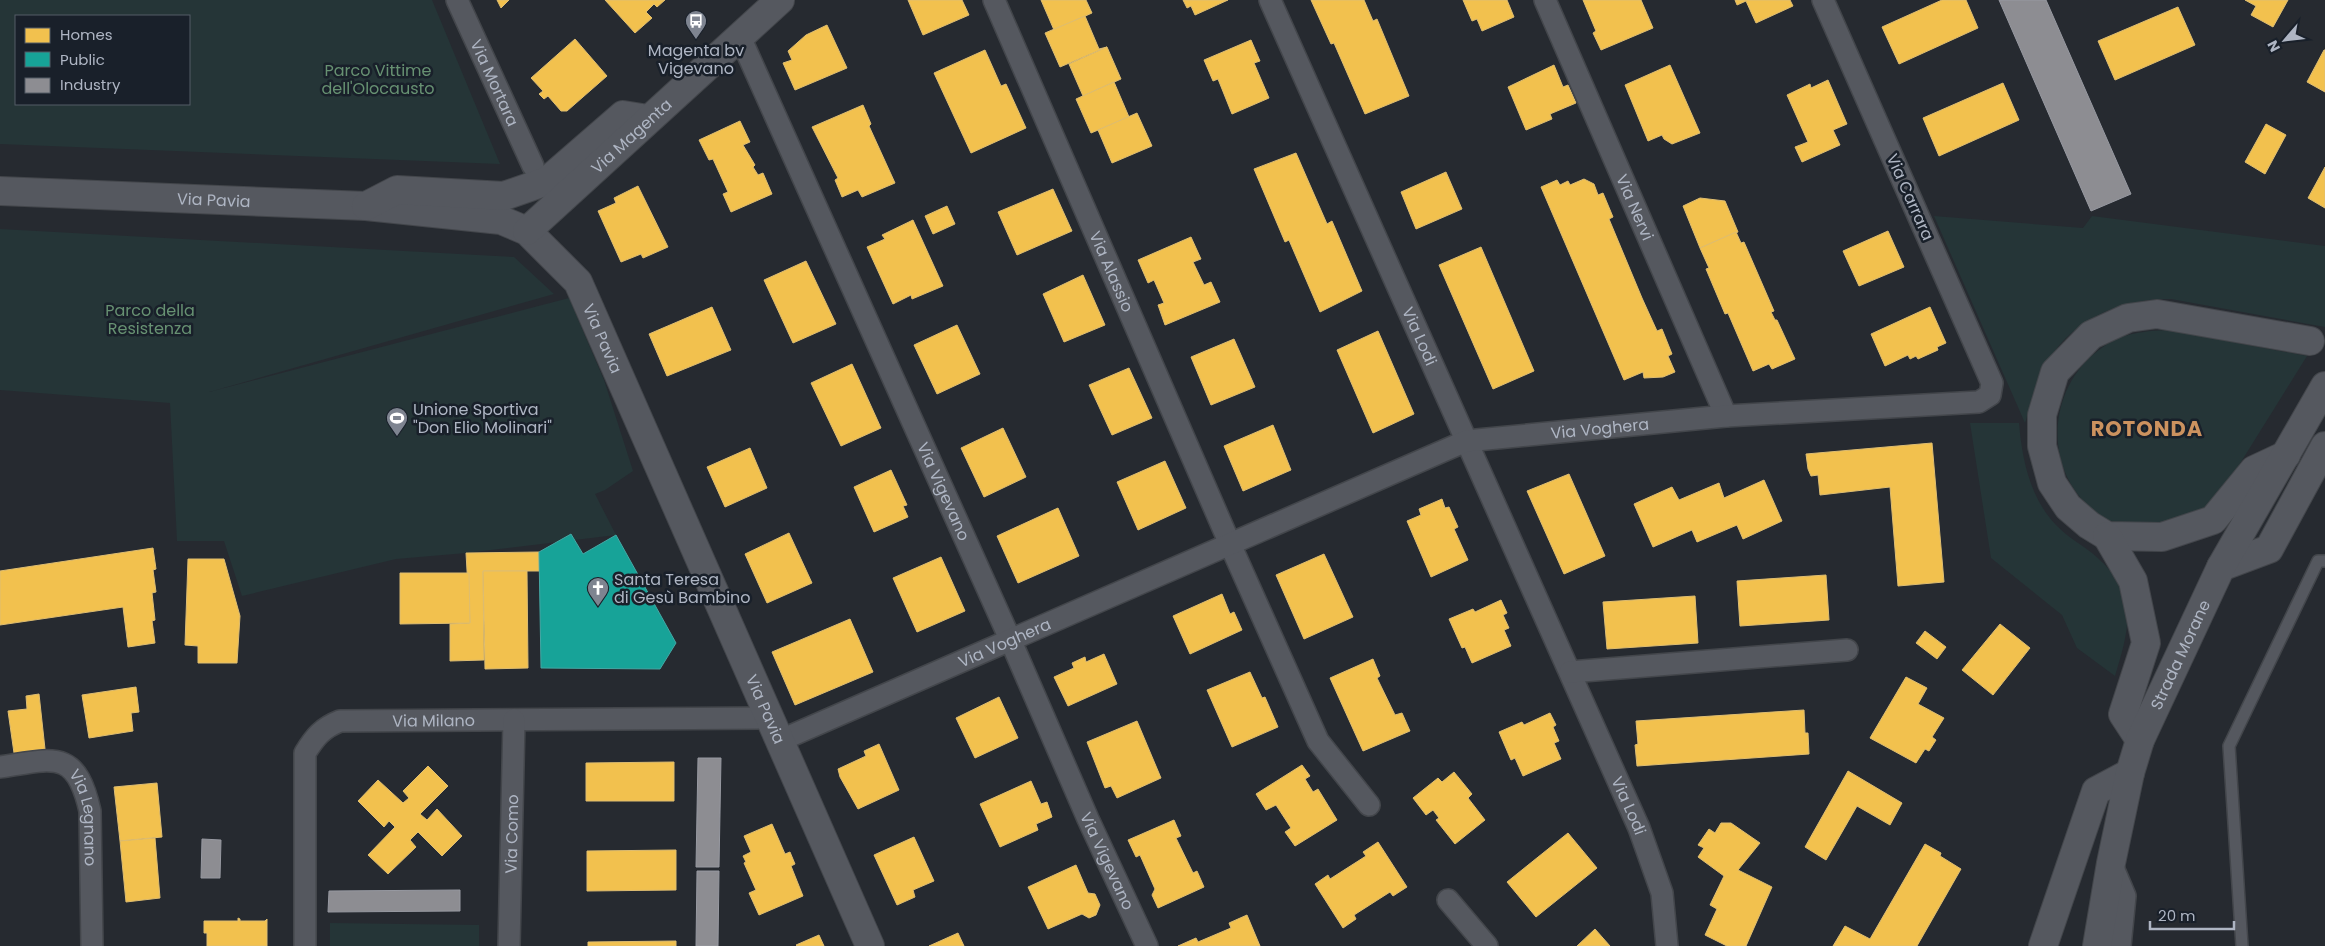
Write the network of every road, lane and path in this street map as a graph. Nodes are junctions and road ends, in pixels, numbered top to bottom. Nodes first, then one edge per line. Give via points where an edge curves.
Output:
1 (458, 0) edge
2 (780, 0) edge
3 (994, 0) edge
4 (1270, 0) edge
5 (1545, 0) edge
6 (1823, 0) edge
7 (740, 37) junction
8 (648, 119) junction
9 (533, 166) dead end
10 (0, 191) edge
11 (366, 206) junction
12 (527, 230) junction
13 (2310, 341) dead end
14 (2325, 386) edge
15 (1990, 395) joint
16 (1726, 416) junction
17 (1466, 440) junction
18 (2325, 446) edge
19 (2286, 455) junction
20 (2107, 536) junction
21 (1230, 544) junction
22 (2325, 561) edge
23 (2221, 567) junction
24 (1010, 639) junction
25 (1847, 650) dead end
26 (1570, 672) junction
27 (514, 720) junction
28 (774, 730) junction
29 (2140, 740) junction
30 (0, 767) edge
31 (2130, 773) junction
32 (1369, 805) dead end
33 (2111, 863) junction
34 (1448, 900) dead end
35 (92, 946) edge
36 (305, 946) edge
37 (509, 946) edge
38 (870, 946) edge
39 (1147, 946) edge
40 (1487, 946) edge
41 (1667, 946) edge
42 (2043, 946) edge
43 (2097, 946) edge
44 (2120, 946) edge
45 (2242, 946) edge

1 - 9 street, Via Mortara
2 - 7 street, Via Magenta
3 - 21 street, Via Alassio
4 - 17 street, Via Lodi
5 - 16 street, Via Nervi
6 - 15 street, Via Carrara via 1992,383
7 - 8 street, Via Magenta
7 - 24 street, Via Vigevano
8 - 11 street via 623,116 547,181 504,196 397,190
8 - 12 street, Via Magenta
10 - 11 street, Via Pavia
11 - 12 street, Via Pavia via 501,220
12 - 28 street, Via Pavia via 578,282
13 - 20 street via 2157,314 2128,318 2091,335 2055,372 2042,415 2042,446 2052,483 2068,507
14 - 19 street, Strada Morane
15 - 16 street, Via Voghera via 1979,402
16 - 17 street, Via Voghera
17 - 21 street, Via Voghera
17 - 26 street, Via Lodi
18 - 23 street via 2269,549
19 - 20 street via 2254,470 2213,520 2162,538
19 - 23 street, Strada Morane
20 - 29 street via 2134,581 2146,642 2123,714
21 - 24 street, Via Voghera
21 - 32 street via 1318,741
22 - 45 lane via 2318,561 2230,746
23 - 29 street, Strada Morane
24 - 28 street, Via Voghera
24 - 39 street, Via Vigevano
25 - 26 street
26 - 41 street, Via Lodi via 1619,783 1662,893
27 - 28 street, Via Milano
27 - 36 street, Via Milano via 340,722 326,727 314,738 305,754
27 - 37 street, Via Como
28 - 38 street, Via Pavia
29 - 31 street, Strada Morane
30 - 35 street, Via Legnano via 45,760 66,763 77,772 86,790 90,811
31 - 33 street, Strada Morane
31 - 42 street via 2096,791
33 - 43 street, Strada Morane
33 - 44 street via 2126,896
34 - 40 street

